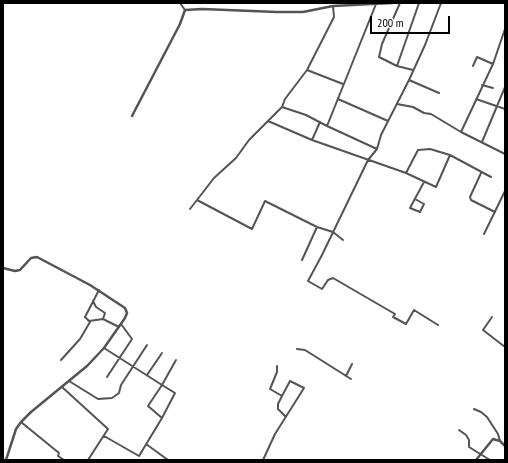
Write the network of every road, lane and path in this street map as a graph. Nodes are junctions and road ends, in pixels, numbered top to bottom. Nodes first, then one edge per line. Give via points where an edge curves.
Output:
1 (180, 3) edge
2 (391, 3) edge
3 (400, 3) edge
4 (419, 3) edge
5 (442, 3) edge
6 (369, 4) edge
7 (376, 4) edge
8 (333, 6) junction
9 (185, 10) junction
10 (505, 29) edge
11 (493, 64) junction
12 (397, 66) junction
13 (473, 66) dead end
14 (307, 70) junction
15 (413, 70) junction
16 (409, 80) junction
17 (343, 84) junction
18 (482, 86) junction
19 (493, 88) dead end
20 (505, 88) edge
21 (440, 93) dead end
22 (338, 99) junction
23 (476, 99) junction
24 (397, 104) junction
25 (498, 106) junction
26 (282, 107) junction
27 (505, 109) edge
28 (132, 116) dead end
29 (268, 121) junction
30 (389, 121) junction
31 (320, 122) junction
32 (327, 126) junction
33 (461, 132) junction
34 (312, 140) junction
35 (482, 142) junction
36 (377, 149) junction
37 (505, 154) edge
38 (450, 155) junction
39 (368, 160) junction
40 (406, 173) junction
41 (481, 173) junction
42 (491, 177) dead end
43 (424, 182) junction
44 (505, 192) edge
45 (415, 199) junction
46 (197, 200) junction
47 (190, 209) dead end
48 (495, 212) junction
49 (317, 227) junction
50 (333, 232) junction
51 (484, 234) dead end
52 (343, 240) dead end
53 (302, 260) dead end
54 (3, 268) edge
55 (99, 290) junction
56 (93, 301) junction
57 (492, 317) dead end
58 (103, 319) junction
59 (89, 321) junction
60 (120, 325) junction
61 (438, 325) dead end
62 (147, 345) dead end
63 (505, 346) edge
64 (104, 348) junction
65 (296, 349) dead end
66 (162, 353) dead end
67 (120, 358) junction
68 (62, 360) dead end
69 (176, 360) dead end
70 (352, 364) dead end
71 (133, 366) junction
72 (276, 366) dead end
73 (147, 375) junction
74 (346, 376) junction
75 (106, 377) dead end
76 (351, 379) dead end
77 (69, 381) junction
78 (162, 385) junction
79 (62, 387) junction
80 (282, 396) junction
81 (474, 409) dead end
82 (286, 417) junction
83 (162, 418) junction
84 (21, 422) junction
85 (459, 430) dead end
86 (104, 436) junction
87 (500, 441) junction
88 (146, 444) junction
89 (505, 446) edge
90 (481, 454) junction
91 (139, 456) junction
92 (6, 460) edge
93 (64, 460) edge
94 (88, 460) edge
95 (137, 460) edge
96 (168, 460) edge
97 (263, 460) edge
98 (476, 460) edge
99 (490, 460) edge

1 - 9 street
2 - 7 street
3 - 12 street via 379,56
4 - 12 street
5 - 15 street
6 - 7 street
6 - 8 street
7 - 17 street
8 - 9 street via 303,12
8 - 14 street via 334,17
9 - 28 street
10 - 11 street
11 - 13 street via 477,57
11 - 18 street
12 - 15 street
14 - 17 street
14 - 26 street via 285,98
15 - 16 street
16 - 21 street
16 - 24 street
17 - 22 street
18 - 19 street
18 - 23 street
20 - 25 street
22 - 30 street
22 - 32 street
23 - 25 street
23 - 33 street
24 - 30 street
24 - 33 street via 430,114
25 - 27 street
25 - 35 street
26 - 29 street
26 - 31 street
29 - 34 street
29 - 46 street via 236,158 214,178
30 - 36 street
31 - 32 street
31 - 34 street
32 - 36 street
33 - 35 street
34 - 39 street
35 - 37 street
36 - 39 street
38 - 40 street via 430,148 418,150
38 - 41 street
38 - 43 street via 436,187
39 - 40 street
39 - 50 street
40 - 43 street
41 - 42 street
41 - 48 street via 471,200
43 - 45 street
44 - 48 street
45 - 45 street via 410,208 420,212 424,204
46 - 47 street
46 - 49 street via 252,229 265,201
48 - 51 street
49 - 50 street
49 - 53 street
50 - 52 street
50 - 61 street via 308,281 322,289 328,280 333,278 395,314 393,317 406,324 414,310
54 - 55 street via 20,270 31,258 37,256
55 - 56 street
55 - 60 street via 127,311
56 - 58 street via 96,307 105,313
56 - 59 street via 85,317
57 - 63 street via 483,330
58 - 59 street
58 - 60 street
59 - 68 street via 80,339
60 - 64 street
60 - 67 street via 132,338
62 - 71 street
64 - 67 street
64 - 77 street
65 - 74 street via 305,350
66 - 73 street
67 - 71 street
67 - 75 street
69 - 78 street
70 - 74 street
71 - 73 street
71 - 77 street via 119,393 112,398 98,399
72 - 80 street via 277,372 270,389
73 - 78 street
74 - 76 street
77 - 79 street
78 - 83 street via 175,393
78 - 83 street via 148,406
79 - 84 street
79 - 86 street via 108,429
80 - 82 street via 278,409
80 - 82 street via 290,381 304,388
81 - 87 street via 487,417
82 - 97 street
83 - 88 street
84 - 92 street via 16,429
84 - 93 street
85 - 90 street via 466,435 470,447
86 - 91 street
86 - 94 street
87 - 89 street
87 - 90 street via 493,439
88 - 91 street
88 - 96 street
90 - 98 street
90 - 99 street
91 - 95 street

